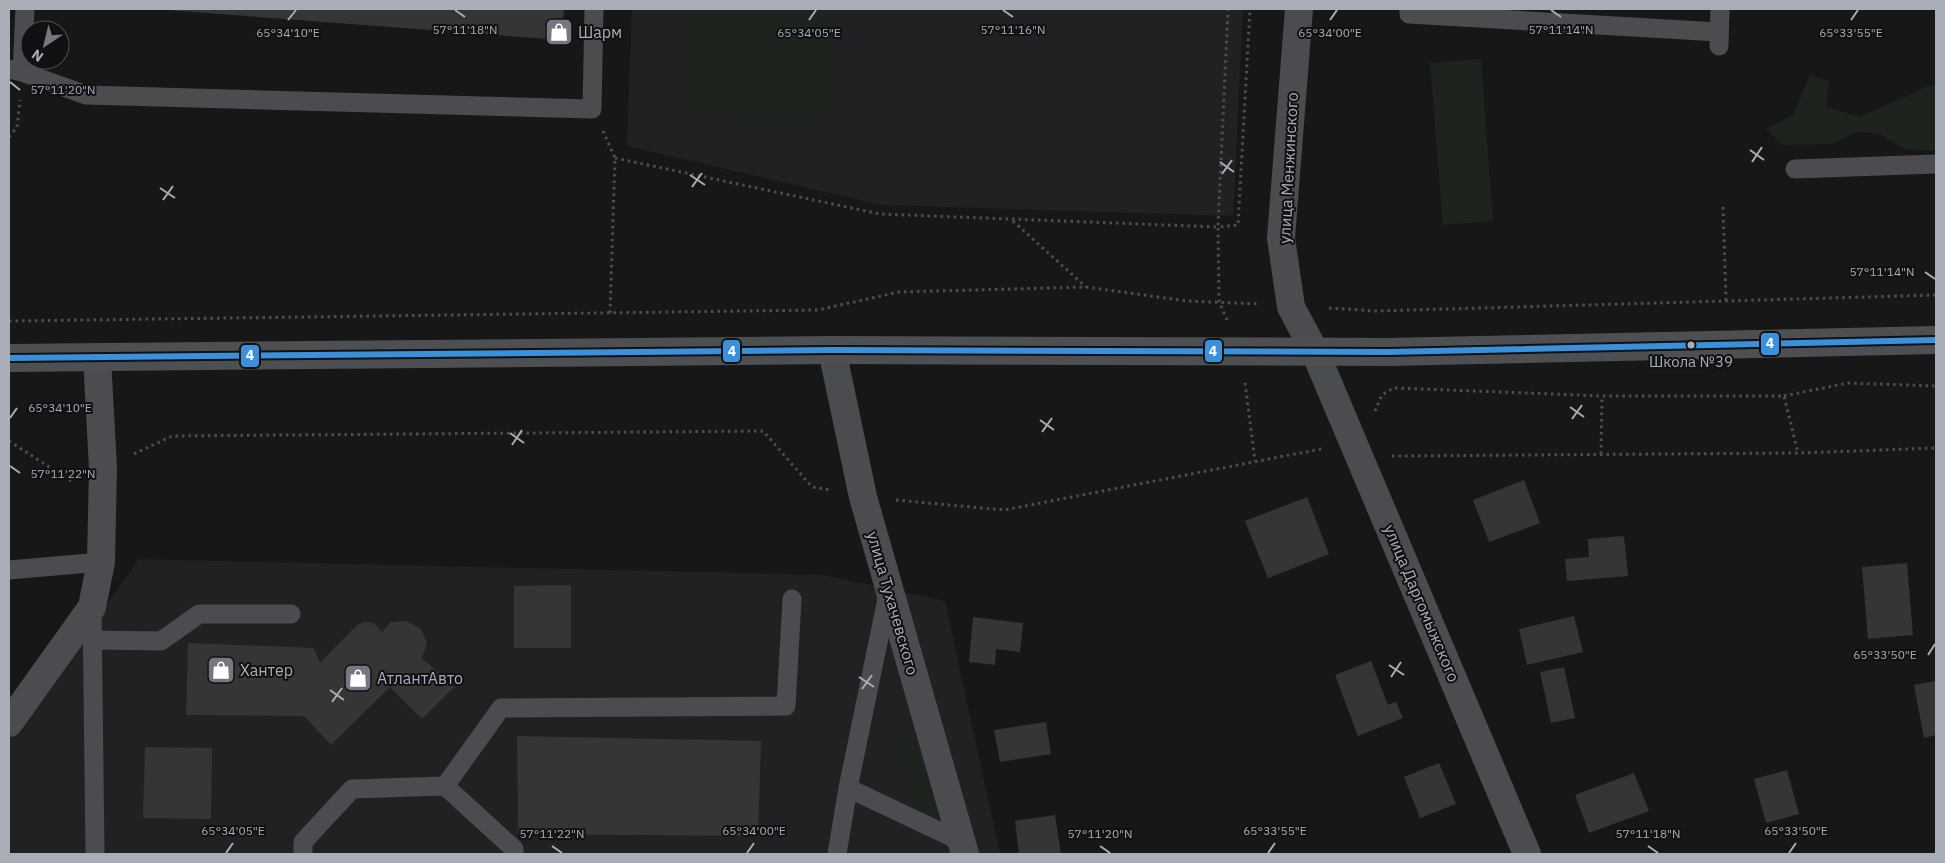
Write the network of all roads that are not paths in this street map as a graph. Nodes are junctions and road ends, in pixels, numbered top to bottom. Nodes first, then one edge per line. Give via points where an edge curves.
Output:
1 (25, 9) edge
2 (594, 9) edge
3 (1299, 9) edge
4 (1409, 9) edge
5 (1720, 9) edge
6 (16, 71) edge
7 (1936, 164) edge
8 (1795, 169) dead end
9 (1936, 340) edge
10 (832, 350) junction
11 (1315, 352) junction
12 (9, 358) edge
13 (97, 358) junction
14 (101, 562) junction
15 (9, 570) edge
16 (889, 590) junction
17 (792, 599) dead end
18 (92, 607) junction
19 (291, 614) dead end
20 (92, 640) junction
21 (9, 723) edge
22 (445, 786) junction
23 (848, 788) junction
24 (964, 848) edge
25 (95, 854) edge
26 (303, 854) edge
27 (514, 854) edge
28 (837, 854) edge
29 (1527, 854) edge

1 - 6 lane
2 - 6 lane via 592,109 86,95
3 - 11 street, улица Менжинского via 1281,238 1291,307
4 - 5 lane via 1409,14 1719,39
7 - 8 lane
9 - 11 main road
10 - 11 main road
10 - 13 main road
10 - 16 street, улица Тухачевского via 863,496
11 - 29 street, улица Даргомыжского
12 - 13 main road
13 - 14 street via 103,468
14 - 15 lane
14 - 18 street
16 - 23 lane
16 - 24 street, улица Тухачевского
17 - 22 lane via 786,706 501,708
18 - 20 lane
18 - 21 street
19 - 20 lane via 199,614 162,641
20 - 25 lane
22 - 26 lane via 352,789 303,842
22 - 27 lane via 514,849
23 - 24 lane
23 - 28 lane

